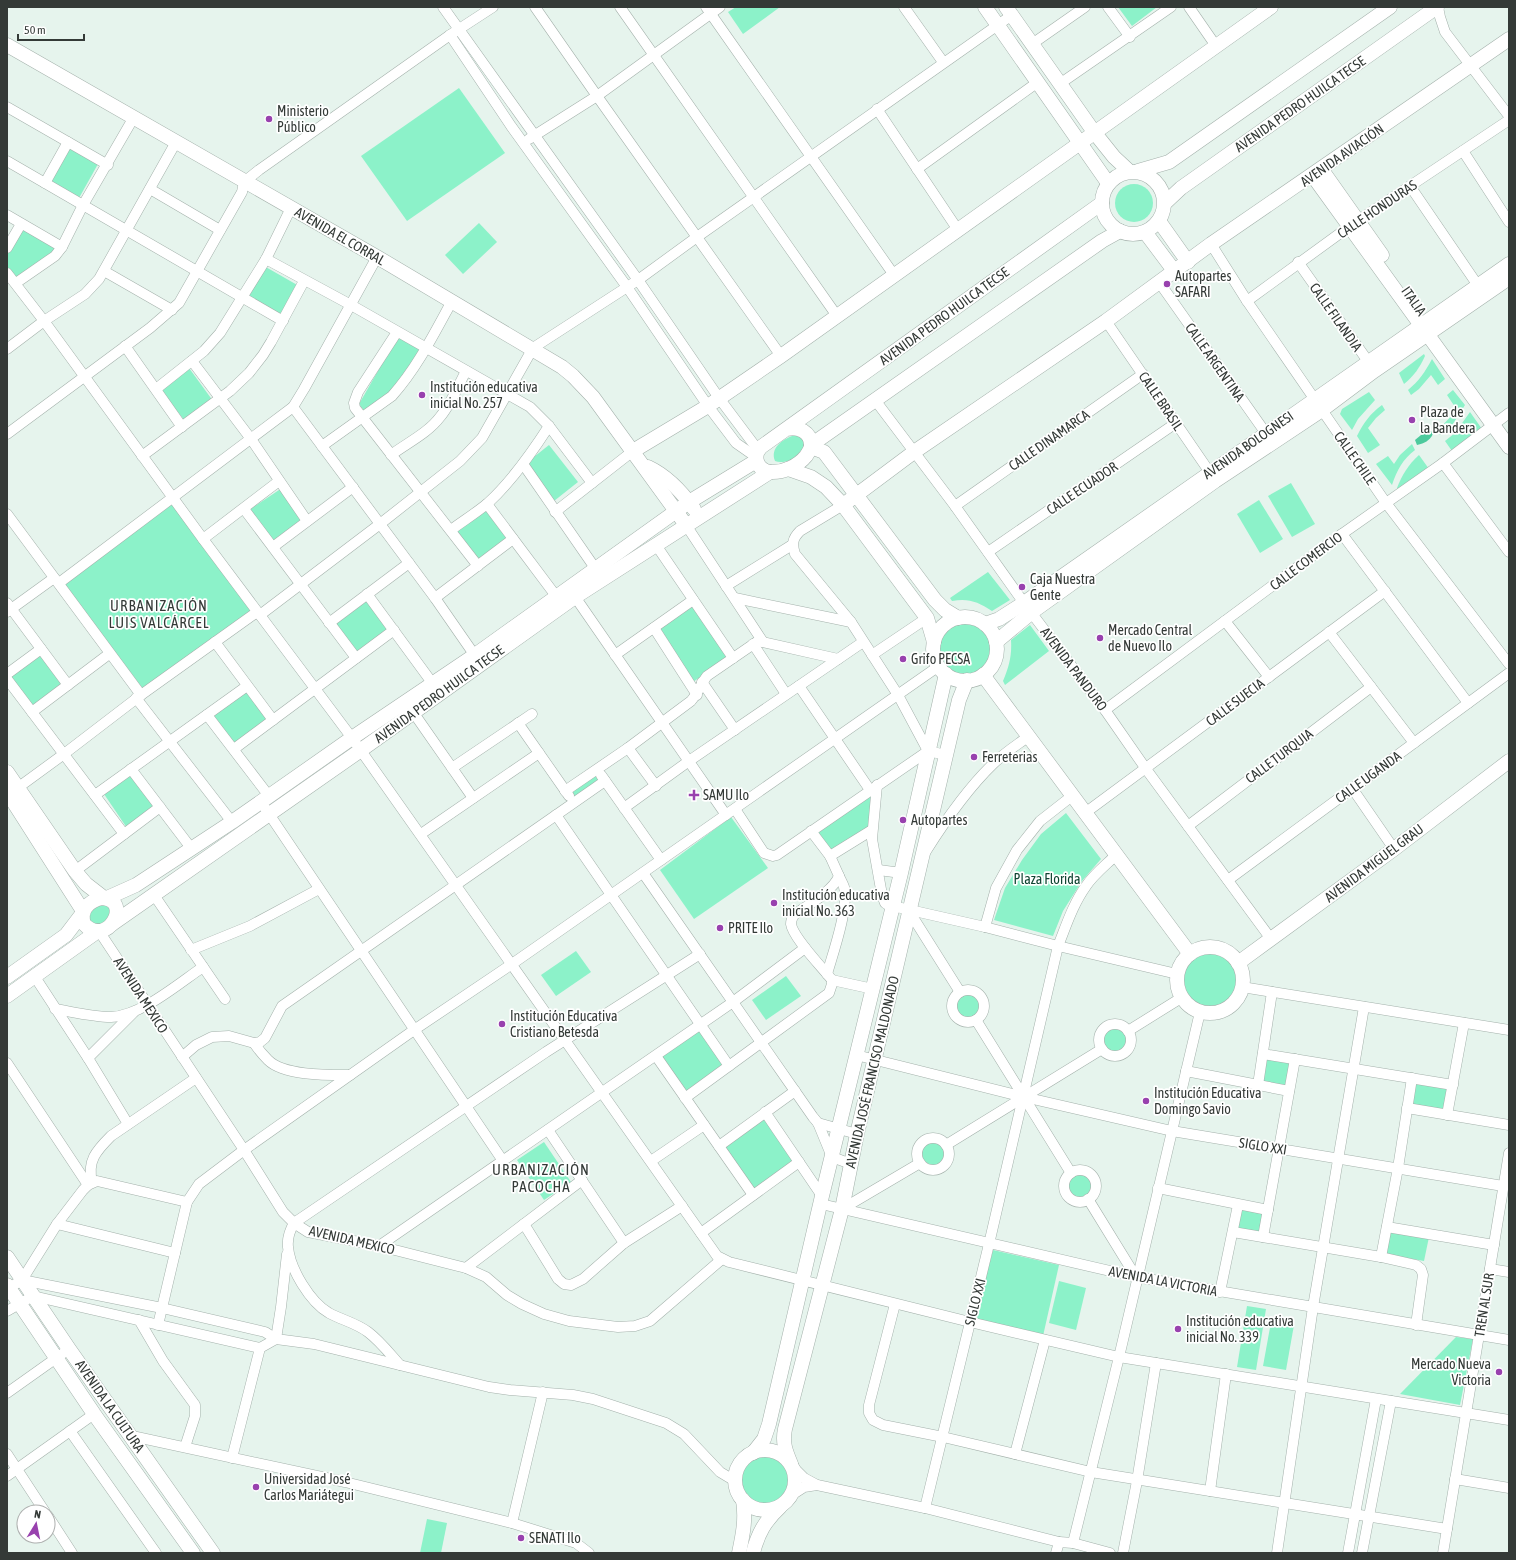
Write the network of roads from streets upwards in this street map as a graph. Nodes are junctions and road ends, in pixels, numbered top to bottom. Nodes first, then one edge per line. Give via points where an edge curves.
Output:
1 (443, 7) edge
2 (493, 7) edge
3 (536, 7) edge
4 (620, 7) edge
5 (720, 7) edge
6 (904, 7) edge
7 (985, 7) edge
8 (1085, 7) edge
9 (1108, 7) edge
10 (1171, 7) edge
11 (1189, 7) edge
12 (1271, 7) edge
13 (1390, 7) edge
14 (1437, 7) edge
15 (709, 10) edge
16 (1009, 11) edge
17 (997, 24) junction
18 (454, 33) junction
19 (1130, 36) junction
20 (1509, 39) edge
21 (1032, 44) junction
22 (7, 46) edge
23 (1216, 46) junction
24 (654, 55) junction
25 (943, 62) junction
26 (1471, 65) junction
27 (1038, 82) junction
28 (1061, 83) junction
29 (597, 96) junction
30 (7, 107) edge
31 (877, 109) junction
32 (1509, 116) edge
33 (134, 118) junction
34 (1509, 120) edge
35 (1094, 132) junction
36 (534, 135) junction
37 (68, 142) junction
38 (176, 142) junction
39 (524, 143) junction
40 (1080, 143) junction
41 (1463, 151) junction
42 (811, 156) junction
43 (7, 161) edge
44 (108, 165) junction
45 (917, 169) junction
46 (1133, 171) junction
47 (1317, 173) junction
48 (244, 182) junction
49 (45, 183) junction
50 (1108, 183) junction
51 (1410, 186) junction
52 (150, 189) junction
53 (753, 196) junction
54 (1102, 203) junction
55 (1165, 203) junction
56 (83, 205) junction
57 (290, 208) junction
58 (7, 215) edge
59 (1159, 221) junction
60 (1509, 222) edge
61 (21, 224) junction
62 (1354, 224) junction
63 (127, 230) junction
64 (220, 230) junction
65 (958, 230) junction
66 (1120, 231) junction
67 (1145, 232) junction
68 (697, 237) junction
69 (1211, 244) junction
70 (62, 247) junction
71 (7, 248) edge
72 (377, 257) junction
73 (266, 259) junction
74 (1188, 262) junction
75 (1298, 262) junction
76 (1509, 264) edge
77 (104, 271) junction
78 (197, 271) junction
79 (1175, 272) junction
80 (7, 273) edge
81 (894, 275) junction
82 (1509, 278) edge
83 (638, 280) junction
84 (304, 281) junction
85 (1158, 282) junction
86 (16, 283) junction
87 (627, 287) junction
88 (1481, 290) junction
89 (242, 298) junction
90 (452, 301) junction
91 (1247, 301) junction
92 (351, 305) junction
93 (172, 310) junction
94 (837, 316) junction
95 (44, 321) junction
96 (283, 321) junction
97 (1106, 321) junction
98 (1427, 327) junction
99 (397, 332) junction
100 (125, 346) junction
101 (426, 348) junction
102 (533, 348) junction
103 (7, 349) edge
104 (781, 356) junction
105 (192, 361) junction
106 (1371, 366) junction
107 (466, 371) junction
108 (1143, 374) junction
109 (84, 375) junction
110 (156, 389) junction
111 (507, 394) junction
112 (220, 398) junction
113 (875, 400) junction
114 (714, 402) junction
115 (1318, 404) junction
116 (293, 407) junction
117 (363, 417) junction
118 (1501, 419) edge
119 (1176, 423) junction
120 (548, 426) junction
121 (182, 427) junction
122 (787, 429) junction
123 (1509, 431) edge
124 (7, 434) edge
125 (1269, 437) junction
126 (251, 439) junction
127 (322, 446) junction
128 (811, 446) junction
129 (1509, 447) edge
130 (633, 451) junction
131 (914, 452) junction
132 (391, 455) junction
133 (142, 456) junction
134 (756, 456) junction
135 (1443, 462) junction
136 (523, 464) junction
137 (642, 464) junction
138 (788, 469) junction
139 (770, 472) junction
140 (1212, 476) junction
141 (279, 482) junction
142 (592, 483) junction
143 (353, 487) junction
144 (421, 492) junction
145 (856, 494) junction
146 (173, 498) junction
147 (689, 502) junction
148 (1386, 503) junction
149 (487, 504) junction
150 (843, 505) junction
151 (955, 506) junction
152 (244, 509) junction
153 (555, 512) junction
154 (676, 512) junction
155 (7, 514) edge
156 (699, 517) junction
157 (307, 521) junction
158 (380, 524) junction
159 (686, 525) junction
160 (451, 530) junction
161 (1342, 534) junction
162 (203, 539) junction
163 (513, 539) junction
164 (656, 545) junction
165 (792, 545) junction
166 (273, 547) junction
167 (988, 552) junction
168 (1509, 552) edge
169 (409, 563) junction
170 (478, 566) junction
171 (595, 568) junction
172 (56, 581) junction
173 (300, 584) junction
174 (726, 586) junction
175 (1385, 591) junction
176 (572, 592) junction
177 (367, 594) junction
178 (556, 596) junction
179 (435, 598) junction
180 (735, 598) junction
181 (693, 600) junction
182 (1028, 607) junction
183 (9, 608) edge
184 (259, 613) junction
185 (927, 618) junction
186 (958, 618) junction
187 (1225, 621) junction
188 (851, 622) junction
189 (329, 623) junction
190 (985, 624) junction
191 (654, 628) junction
192 (394, 630) junction
193 (1329, 632) junction
194 (215, 642) junction
195 (764, 642) junction
196 (863, 642) junction
197 (934, 642) junction
198 (996, 642) junction
199 (753, 644) junction
200 (41, 649) junction
201 (110, 654) junction
202 (615, 655) junction
203 (872, 655) junction
204 (356, 658) junction
205 (733, 658) junction
206 (838, 659) junction
207 (478, 660) junction
208 (1509, 664) edge
209 (942, 670) junction
210 (1509, 673) edge
211 (7, 674) edge
212 (983, 675) junction
213 (1269, 677) junction
214 (7, 679) edge
215 (967, 680) junction
216 (702, 682) junction
217 (433, 684) junction
218 (68, 685) junction
219 (247, 686) junction
220 (799, 686) junction
221 (1371, 687) junction
222 (315, 689) junction
223 (786, 694) junction
224 (697, 695) junction
225 (898, 695) junction
226 (139, 696) junction
227 (1468, 703) junction
228 (1105, 710) junction
229 (32, 712) junction
230 (414, 712) junction
231 (532, 714) dead end
232 (207, 715) junction
233 (273, 720) junction
234 (662, 722) junction
235 (518, 723) junction
236 (736, 730) junction
237 (1029, 736) junction
238 (352, 738) junction
239 (835, 739) junction
240 (170, 741) junction
241 (1414, 743) junction
242 (628, 748) junction
243 (234, 749) junction
244 (361, 750) junction
245 (928, 751) junction
246 (539, 753) junction
247 (64, 754) junction
248 (946, 755) junction
249 (689, 761) junction
250 (1509, 761) edge
251 (452, 768) junction
252 (131, 769) junction
253 (597, 769) junction
254 (1146, 769) junction
255 (7, 772) edge
256 (605, 781) junction
257 (656, 786) junction
258 (873, 788) junction
259 (1352, 788) junction
260 (565, 791) junction
261 (10, 792) edge
262 (95, 795) junction
263 (1072, 796) junction
264 (473, 798) junction
265 (265, 799) junction
266 (574, 803) junction
267 (160, 807) junction
268 (624, 808) junction
269 (730, 812) junction
270 (1085, 813) junction
271 (269, 814) junction
272 (556, 816) junction
273 (232, 822) junction
274 (1188, 826) junction
275 (872, 830) junction
276 (811, 831) junction
277 (124, 834) junction
278 (421, 834) junction
279 (191, 848) junction
280 (1394, 849) junction
281 (1116, 855) junction
282 (830, 856) junction
283 (922, 858) junction
284 (661, 860) junction
285 (879, 870) junction
286 (74, 871) junction
287 (643, 873) junction
288 (901, 873) junction
289 (839, 876) junction
290 (1228, 880) junction
291 (457, 885) junction
292 (319, 889) junction
293 (154, 895) junction
294 (611, 895) junction
295 (105, 898) junction
296 (893, 907) junction
297 (909, 911) junction
298 (83, 913) junction
299 (112, 924) junction
300 (986, 927) junction
301 (99, 931) junction
302 (1271, 939) junction
303 (1058, 946) junction
304 (805, 948) junction
305 (191, 950) junction
306 (360, 950) junction
307 (700, 954) junction
308 (1190, 954) junction
309 (1238, 963) junction
310 (512, 964) junction
311 (202, 967) junction
312 (1177, 974) junction
313 (666, 976) junction
314 (7, 977) edge
315 (35, 977) junction
316 (830, 977) junction
317 (1242, 987) junction
318 (872, 989) junction
319 (960, 992) junction
320 (1272, 992) junction
321 (7, 996) edge
322 (1181, 998) junction
323 (224, 999) dead end
324 (733, 1002) junction
325 (148, 1004) junction
326 (1364, 1007) junction
327 (55, 1009) junction
328 (136, 1011) junction
329 (1200, 1012) junction
330 (976, 1020) junction
331 (1464, 1023) junction
332 (700, 1025) junction
333 (414, 1030) junction
334 (1509, 1030) edge
335 (1128, 1031) junction
336 (565, 1041) junction
337 (254, 1043) junction
338 (762, 1043) junction
339 (1102, 1049) junction
340 (1262, 1054) junction
341 (856, 1055) junction
342 (656, 1056) junction
343 (182, 1057) junction
344 (88, 1058) junction
345 (1295, 1059) junction
346 (874, 1060) junction
347 (7, 1063) edge
348 (729, 1066) junction
349 (1354, 1068) junction
350 (1186, 1071) junction
351 (350, 1075) junction
352 (196, 1078) junction
353 (1412, 1078) junction
354 (1258, 1085) junction
355 (1453, 1085) junction
356 (795, 1091) junction
357 (1289, 1091) junction
358 (603, 1093) junction
359 (1024, 1097) junction
360 (685, 1098) junction
361 (466, 1107) junction
362 (1407, 1108) junction
363 (765, 1112) junction
364 (1447, 1115) junction
365 (818, 1123) junction
366 (128, 1124) junction
367 (704, 1125) junction
368 (1509, 1125) edge
369 (839, 1129) junction
370 (548, 1130) junction
371 (1172, 1131) junction
372 (857, 1134) junction
373 (946, 1145) junction
374 (718, 1146) junction
375 (1278, 1149) junction
376 (244, 1150) junction
377 (1509, 1153) edge
378 (832, 1157) junction
379 (1338, 1158) junction
380 (503, 1161) junction
381 (650, 1161) junction
382 (799, 1162) junction
383 (920, 1163) junction
384 (851, 1164) junction
385 (1398, 1168) junction
386 (1071, 1173) junction
387 (582, 1180) junction
388 (90, 1184) junction
389 (1503, 1186) junction
390 (1158, 1188) junction
391 (753, 1195) junction
392 (1088, 1199) junction
393 (821, 1200) junction
394 (187, 1202) junction
395 (1238, 1205) junction
396 (682, 1206) junction
397 (842, 1209) junction
398 (1268, 1210) junction
399 (294, 1223) junction
400 (57, 1224) junction
401 (524, 1224) junction
402 (1386, 1227) junction
403 (1233, 1232) junction
404 (701, 1233) junction
405 (1263, 1237) junction
406 (624, 1243) junction
407 (989, 1244) junction
408 (1494, 1245) junction
409 (379, 1246) junction
410 (288, 1247) junction
411 (1323, 1247) junction
412 (175, 1253) junction
413 (1381, 1257) junction
414 (7, 1258) edge
415 (722, 1259) junction
416 (466, 1268) junction
417 (1490, 1269) junction
418 (1509, 1272) edge
419 (1136, 1277) junction
420 (22, 1280) junction
421 (804, 1280) junction
422 (823, 1285) junction
423 (8, 1287) edge
424 (1220, 1292) junction
425 (34, 1296) junction
426 (895, 1304) junction
427 (13, 1307) edge
428 (1313, 1307) junction
429 (162, 1308) junction
430 (139, 1320) junction
431 (970, 1322) junction
432 (158, 1324) junction
433 (1416, 1325) junction
434 (1479, 1336) junction
435 (276, 1339) junction
436 (1045, 1340) junction
437 (1509, 1340) edge
438 (260, 1348) junction
439 (70, 1349) junction
440 (1119, 1357) junction
441 (56, 1358) junction
442 (1156, 1363) junction
443 (400, 1365) junction
444 (1226, 1374) junction
445 (1302, 1387) junction
446 (543, 1392) junction
447 (7, 1393) edge
448 (1376, 1399) junction
449 (1391, 1401) junction
450 (1466, 1413) junction
451 (94, 1414) junction
452 (1509, 1420) edge
453 (70, 1431) junction
454 (132, 1436) junction
455 (943, 1437) junction
456 (185, 1447) junction
457 (753, 1452) junction
458 (7, 1454) edge
459 (1015, 1454) junction
460 (232, 1458) junction
461 (792, 1465) junction
462 (17, 1469) junction
463 (1090, 1472) junction
464 (7, 1476) edge
465 (1455, 1479) junction
466 (736, 1481) junction
467 (1137, 1481) junction
468 (817, 1484) junction
469 (1509, 1488) edge
470 (1210, 1491) junction
471 (743, 1500) junction
472 (787, 1500) junction
473 (40, 1504) edge
474 (1285, 1504) junction
475 (925, 1508) junction
476 (1354, 1515) junction
477 (1368, 1518) junction
478 (512, 1523) junction
479 (56, 1528) edge
480 (1447, 1529) junction
481 (1059, 1542) junction
482 (1073, 1543) junction
483 (72, 1553) edge
484 (156, 1553) edge
485 (193, 1553) edge
486 (213, 1553) edge
487 (589, 1553) edge
488 (739, 1553) edge
489 (753, 1553) edge
490 (1056, 1553) edge
491 (1110, 1553) edge
492 (1123, 1553) edge
493 (1277, 1553) edge
494 (1348, 1553) edge
495 (1362, 1553) edge
496 (1443, 1553) edge

1 - 18 street
2 - 18 street
3 - 29 street
4 - 24 street
5 - 15 street
6 - 25 street
7 - 17 street
8 - 21 street
9 - 19 street
10 - 19 street
11 - 23 street
12 - 23 street
13 - 46 street, AVENIDA PEDRO HUILCA TECSE via 1169,162
14 - 26 street via 1446,32
14 - 55 street, AVENIDA PEDRO HUILCA TECSE via 1181,188
15 - 24 street
15 - 42 street
16 - 17 street
16 - 21 street
17 - 25 street
17 - 27 street
18 - 36 street
18 - 39 street
18 - 48 street
19 - 28 street
20 - 26 street, AVENIDA AVIACIÓN
21 - 28 street
22 - 33 street, AVENIDA EL CORRAL
23 - 35 street
24 - 29 street
24 - 53 street
25 - 31 street
26 - 32 street
26 - 47 street, AVENIDA AVIACIÓN
27 - 40 street
27 - 45 street
28 - 35 street
29 - 36 street
29 - 68 street
30 - 37 street
31 - 42 street
31 - 45 street
33 - 38 street, AVENIDA EL CORRAL
33 - 44 street
34 - 41 street, CALLE HONDURAS
35 - 40 street
35 - 46 street via 1114,157
36 - 39 street
36 - 83 street
37 - 44 street
37 - 49 street
38 - 48 street, AVENIDA EL CORRAL
38 - 52 street
39 - 87 street
40 - 50 street
40 - 65 street
41 - 51 street, CALLE HONDURAS
41 - 60 street
42 - 53 street
42 - 81 street
43 - 49 street
44 - 56 street
45 - 65 street
46 - 50 street via 1120,174
46 - 55 street via 1146,174 1157,182 1164,194
47 - 62 street, ITALIA
47 - 69 street, AVENIDA AVIACIÓN
48 - 57 street, AVENIDA EL CORRAL
48 - 64 street via 242,192
49 - 56 street
50 - 54 street
51 - 62 street, CALLE HONDURAS
51 - 88 street
52 - 63 street
52 - 64 street
53 - 68 street
53 - 94 street
54 - 66 street via 1106,219
54 - 122 street, AVENIDA PEDRO HUILCA TECSE
55 - 59 street
56 - 63 street
56 - 70 street
57 - 72 street, AVENIDA EL CORRAL
57 - 73 street
58 - 61 street
59 - 67 street
59 - 74 street
61 - 70 street
61 - 71 street
62 - 75 street, CALLE HONDURAS
62 - 98 street, ITALIA
63 - 77 street
63 - 78 street
64 - 78 street
65 - 81 street
66 - 67 street via 1132,234
66 - 113 street, AVENIDA PEDRO HUILCA TECSE
67 - 79 street
68 - 83 street
68 - 104 street
69 - 74 street, AVENIDA AVIACIÓN
69 - 91 street, CALLE CHILE
70 - 86 street via 55,256
72 - 90 street, AVENIDA EL CORRAL
72 - 92 street
73 - 84 street
73 - 89 street
74 - 79 street, AVENIDA AVIACIÓN
75 - 91 street, CALLE HONDURAS
75 - 106 street, CALLE FILANDIA
76 - 88 street, AVENIDA BOLOGNESI
77 - 93 street
77 - 95 street via 85,294
78 - 89 street
78 - 93 street via 179,303
79 - 85 street, AVENIDA AVIACIÓN
80 - 86 street
81 - 94 street
82 - 88 street, AVENIDA BOLOGNESI
83 - 87 street
83 - 114 street
84 - 92 street
84 - 96 street
85 - 97 street, AVENIDA AVIACIÓN
85 - 125 street, CALLE ARGENTINA
86 - 95 street
87 - 102 street
87 - 114 street
88 - 98 street, AVENIDA BOLOGNESI
89 - 96 street
89 - 105 street via 216,338
90 - 101 street
90 - 102 street, AVENIDA EL CORRAL
91 - 115 street, CALLE CHILE
92 - 99 street
92 - 116 street
93 - 100 street
94 - 104 street
95 - 103 street
95 - 109 street
96 - 112 street via 249,373
97 - 108 street, CALLE BRASIL
97 - 131 street, AVENIDA AVIACIÓN
98 - 106 street, AVENIDA BOLOGNESI
98 - 118 street, ITALIA
99 - 101 street
99 - 117 street via 355,398 355,408
100 - 109 street
100 - 110 street
101 - 107 street
101 - 117 street via 408,377 392,396
102 - 111 street
102 - 130 street, AVENIDA EL CORRAL via 578,381
104 - 114 street
105 - 110 street
105 - 112 street
106 - 115 street, AVENIDA BOLOGNESI
107 - 111 street
107 - 132 street via 440,418
108 - 119 street, CALLE BRASIL
108 - 151 street, CALLE DINAMARCA
109 - 124 street
109 - 133 street
110 - 121 street
111 - 120 street via 530,407
111 - 144 street via 482,438 472,450
112 - 121 street
112 - 126 street
113 - 128 street, AVENIDA PEDRO HUILCA TECSE
113 - 131 street, AVENIDA PANDURO
114 - 130 street
114 - 134 street
115 - 125 street, AVENIDA BOLOGNESI
115 - 148 street, CALLE CHILE
116 - 126 street
116 - 127 street
117 - 127 street
117 - 132 street
118 - 123 street, ITALIA
118 - 129 street
118 - 135 street, CALLE COMERCIO
119 - 140 street, CALLE BRASIL
119 - 167 street, CALLE ECUADOR
120 - 136 street
120 - 142 street
121 - 133 street
122 - 128 street via 806,432
122 - 134 street, AVENIDA PEDRO HUILCA TECSE
125 - 140 street, AVENIDA BOLOGNESI
126 - 141 street
126 - 146 street
127 - 143 street
128 - 138 street, AVENIDA PEDRO HUILCA TECSE via 803,460
128 - 145 street via 824,452
130 - 137 street, AVENIDA EL CORRAL
130 - 142 street
131 - 145 street, AVENIDA AVIACIÓN
131 - 151 street, AVENIDA PANDURO
132 - 144 street
133 - 146 street
134 - 139 street via 761,468
134 - 147 street, AVENIDA PEDRO HUILCA TECSE
135 - 148 street, CALLE COMERCIO
135 - 168 street
136 - 149 street
136 - 153 street
137 - 147 street, AVENIDA EL CORRAL via 657,471 672,483
137 - 154 street, AVENIDA EL CORRAL
138 - 139 street
138 - 150 street via 810,477 826,487
139 - 156 street, AVENIDA PEDRO HUILCA TECSE
140 - 182 street, AVENIDA BOLOGNESI
141 - 152 street
141 - 157 street
142 - 153 street
143 - 157 street
143 - 158 street
144 - 158 street
144 - 160 street
145 - 150 street, AVENIDA AVIACIÓN
145 - 186 street via 935,600
146 - 162 street
146 - 172 street
147 - 154 street, AVENIDA PEDRO HUILCA TECSE
147 - 156 street, AVENIDA EL CORRAL
148 - 161 street, CALLE COMERCIO
148 - 208 street, CALLE CHILE
149 - 160 street
149 - 163 street
150 - 165 street via 800,531 794,537
150 - 185 street
151 - 167 street, AVENIDA PANDURO
152 - 162 street
152 - 166 street
153 - 171 street
154 - 159 street, AVENIDA EL CORRAL
154 - 171 street, AVENIDA PEDRO HUILCA TECSE
155 - 172 street
156 - 159 street, AVENIDA PEDRO HUILCA TECSE
157 - 166 street
158 - 169 street
158 - 173 street
159 - 164 street, AVENIDA PEDRO HUILCA TECSE
159 - 174 street
160 - 170 street
161 - 175 street
161 - 187 street, CALLE COMERCIO
162 - 184 street
163 - 170 street
163 - 178 street
164 - 176 street, AVENIDA PEDRO HUILCA TECSE
164 - 181 street
165 - 174 street
165 - 188 street via 795,554
166 - 173 street
167 - 182 street, AVENIDA PANDURO
169 - 177 street
169 - 179 street
170 - 179 street
171 - 176 street, AVENIDA PEDRO HUILCA TECSE
172 - 183 street
172 - 201 street
173 - 184 street
173 - 189 street
174 - 180 street
175 - 193 street, CALLE SUECIA
175 - 227 street
176 - 178 street, AVENIDA PEDRO HUILCA TECSE
176 - 202 street
176 - 207 street, AVENIDA PEDRO HUILCA TECSE
177 - 189 street
177 - 192 street
178 - 207 street, AVENIDA PEDRO HUILCA TECSE
179 - 207 street
180 - 188 street
180 - 195 street
181 - 191 street
181 - 205 street
182 - 190 street, AVENIDA BOLOGNESI
182 - 198 street, AVENIDA BOLOGNESI
182 - 228 street, AVENIDA PANDURO
183 - 200 street
184 - 194 street
184 - 222 street
185 - 197 street
185 - 203 street
186 - 190 street via 972,618
186 - 197 street via 943,626
187 - 213 street
187 - 228 street, CALLE COMERCIO
188 - 196 street
189 - 204 street
190 - 198 street
191 - 202 street
191 - 224 street
192 - 204 street
192 - 217 street
193 - 213 street, CALLE SUECIA
193 - 221 street
194 - 219 street
194 - 226 street
195 - 199 street via 758,641
195 - 206 street
196 - 203 street
196 - 206 street
197 - 209 street via 935,659
198 - 212 street via 997,650 993,664
199 - 205 street
199 - 223 street
200 - 211 street
200 - 218 street
201 - 218 street
201 - 226 street
202 - 234 street
203 - 225 street
204 - 222 street
205 - 216 street
206 - 220 street
207 - 217 street, AVENIDA PEDRO HUILCA TECSE
207 - 230 street, AVENIDA PEDRO HUILCA TECSE
209 - 215 street via 956,679
209 - 225 street
209 - 245 street
210 - 227 street, CALLE UGANDA
212 - 215 street
212 - 237 street
213 - 254 street, CALLE SUECIA
214 - 229 street
215 - 248 street, AVENIDA JOSÉ FRANCISO MALDONADO via 959,700
216 - 224 street
216 - 236 street
217 - 238 street, AVENIDA PEDRO HUILCA TECSE
218 - 229 street
219 - 232 street
219 - 233 street
220 - 223 street
220 - 239 street
221 - 241 street
221 - 274 street, CALLE TURQUIA
222 - 233 street
222 - 238 street
223 - 236 street
224 - 234 street
225 - 239 street
225 - 245 street
226 - 240 street
226 - 247 street
227 - 241 street, CALLE UGANDA
228 - 254 street, AVENIDA PANDURO
229 - 247 street
230 - 244 street, AVENIDA PEDRO HUILCA TECSE
230 - 251 street
231 - 235 street
232 - 240 street
232 - 243 street
233 - 243 street
234 - 242 street
234 - 249 street
235 - 246 street
235 - 251 street
236 - 249 street
237 - 263 street
237 - 283 street via 993,763 941,828
238 - 244 street
238 - 265 street, AVENIDA PEDRO HUILCA TECSE
239 - 258 street
239 - 269 street
240 - 252 street
240 - 273 street
241 - 259 street, CALLE UGANDA
242 - 253 street
242 - 257 street
243 - 265 street
244 - 271 street, AVENIDA PEDRO HUILCA TECSE
244 - 278 street
245 - 248 street
245 - 258 street
245 - 288 street
246 - 260 street
246 - 264 street
247 - 261 street
247 - 262 street
248 - 283 street, AVENIDA JOSÉ FRANCISO MALDONADO
249 - 257 street
249 - 269 street
250 - 280 street, AVENIDA MIGUEL GRAU
251 - 264 street
252 - 262 street
252 - 267 street
253 - 256 street
253 - 260 street
254 - 270 street, CALLE SUECIA
254 - 274 street, AVENIDA PANDURO
255 - 261 street
256 - 266 street
256 - 268 street
257 - 268 street
258 - 275 street
258 - 276 street
259 - 280 street
259 - 290 street, CALLE UGANDA
260 - 266 street
261 - 286 street
261 - 298 street
262 - 277 street
263 - 270 street
263 - 300 street via 1040,821 1017,850 996,888
264 - 278 street
265 - 271 street
265 - 273 street, AVENIDA PEDRO HUILCA TECSE
266 - 272 street
267 - 277 street
267 - 279 street
268 - 284 street
269 - 276 street via 768,855 777,854
269 - 284 street
270 - 281 street
271 - 292 street
271 - 293 street, AVENIDA PEDRO HUILCA TECSE
272 - 291 street
272 - 294 street
273 - 279 street, AVENIDA PEDRO HUILCA TECSE
274 - 290 street, AVENIDA PANDURO
275 - 282 street
275 - 285 street
276 - 282 street
277 - 286 street
278 - 291 street
279 - 295 street, AVENIDA PEDRO HUILCA TECSE via 136,885
280 - 302 street, AVENIDA MIGUEL GRAU
281 - 303 street, SIGLO XXI via 1085,887 1072,910
281 - 308 street
282 - 289 street
283 - 297 street, AVENIDA JOSÉ FRANCISO MALDONADO
284 - 287 street
285 - 288 street
285 - 296 street via 885,903
286 - 295 street
287 - 294 street
287 - 307 street
288 - 296 street
289 - 304 street via 831,888 792,919 793,928
289 - 316 street via 844,887 845,899
290 - 302 street, AVENIDA PANDURO
291 - 306 street
291 - 310 street
292 - 305 street via 250,926
292 - 306 street
293 - 299 street, AVENIDA PEDRO HUILCA TECSE
293 - 305 street
294 - 310 street
294 - 313 street
295 - 298 street via 90,902
295 - 299 street via 116,908 117,914
296 - 297 street
296 - 318 street
297 - 300 street
297 - 319 street
297 - 346 street, AVENIDA JOSÉ FRANCISO MALDONADO
298 - 301 street via 84,924
298 - 314 street via 66,935
299 - 301 street
300 - 303 street
301 - 315 street
301 - 325 street, AVENIDA MEXICO
302 - 309 street, AVENIDA MIGUEL GRAU
303 - 312 street
303 - 359 street, SIGLO XXI
304 - 316 street
304 - 324 street
305 - 311 street
306 - 333 street
306 - 337 street via 282,1006 265,1038
307 - 313 street
307 - 324 street
308 - 309 street via 1209,948 1218,949
308 - 312 street
309 - 317 street via 1242,974
310 - 333 street
310 - 336 street
311 - 323 street
311 - 325 street
312 - 322 street
313 - 332 street
313 - 336 street
315 - 321 street
315 - 327 street
316 - 318 street
316 - 338 street via 832,984 829,993
317 - 320 street
317 - 329 street via 1230,1006 1212,1013
318 - 341 street
319 - 330 street via 973,991 982,1000 984,1009
319 - 330 street via 952,1002 954,1014 960,1020
320 - 326 street
320 - 340 street
322 - 329 street
322 - 335 street
324 - 332 street
324 - 338 street
325 - 328 street
325 - 343 street, AVENIDA MEXICO
326 - 331 street
326 - 349 street
327 - 328 street via 111,1017
327 - 344 street
328 - 344 street
329 - 350 street
330 - 359 street
331 - 334 street
331 - 355 street
332 - 342 street
332 - 348 street
333 - 351 street
333 - 361 street
335 - 339 street via 1121,1026 1108,1026 1100,1036
335 - 339 street via 1131,1043 1124,1054 1112,1056
336 - 358 street
336 - 361 street
337 - 343 street via 229,1036 212,1037 196,1045
337 - 351 street via 268,1061 278,1067 316,1074
338 - 348 street
338 - 356 street
339 - 359 street
340 - 345 street
340 - 354 street
341 - 346 street, SIGLO XXI
341 - 369 street
342 - 358 street
342 - 360 street
343 - 352 street, AVENIDA MEXICO
344 - 366 street
345 - 349 street
345 - 357 street
346 - 359 street, SIGLO XXI
346 - 372 street, AVENIDA JOSÉ FRANCISO MALDONADO
347 - 388 street
348 - 360 street
349 - 353 street
349 - 379 street
350 - 354 street
350 - 371 street
351 - 376 street
352 - 366 street
352 - 376 street, AVENIDA MEXICO
353 - 355 street
353 - 362 street
354 - 357 street
355 - 364 street
356 - 363 street
356 - 365 street
357 - 375 street
358 - 370 street
358 - 381 street
359 - 371 street, SIGLO XXI
359 - 373 street
359 - 386 street
359 - 407 street, SIGLO XXI
360 - 367 street
361 - 380 street
361 - 399 street
362 - 364 street
362 - 385 street
363 - 374 street
363 - 382 street
364 - 368 street
365 - 369 street
365 - 378 street
366 - 388 street via 111,1136 93,1157
367 - 374 street
367 - 381 street
369 - 372 street
369 - 378 street
370 - 380 street
370 - 387 street
371 - 375 street, SIGLO XXI
371 - 390 street
372 - 384 street, AVENIDA JOSÉ FRANCISO MALDONADO
373 - 383 street via 949,1157 942,1167 934,1170
373 - 383 street via 935,1138 922,1142 918,1150
374 - 391 street
375 - 379 street, SIGLO XXI
375 - 398 street
376 - 394 street via 199,1184
376 - 399 street, AVENIDA MEXICO via 283,1212
377 - 389 street, TREN AL SUR
378 - 384 street
378 - 393 street
379 - 385 street, SIGLO XXI
379 - 411 street
380 - 409 street
381 - 396 street
382 - 391 street
382 - 393 street
383 - 397 street
384 - 397 street, AVENIDA JOSÉ FRANCISO MALDONADO
385 - 389 street, SIGLO XXI
385 - 402 street
386 - 392 street via 1064,1183 1066,1194 1076,1201
386 - 392 street via 1084,1171 1092,1176 1095,1188
387 - 401 street
387 - 406 street
388 - 394 street via 97,1181
388 - 400 street
389 - 408 street, TREN AL SUR
390 - 395 street
390 - 419 street
391 - 404 street
392 - 419 street
393 - 397 street, AVENIDA LA VICTORIA
393 - 421 street
394 - 412 street
395 - 398 street
395 - 403 street
396 - 404 street
396 - 406 street
397 - 407 street, AVENIDA LA VICTORIA
397 - 422 street, AVENIDA JOSÉ FRANCISO MALDONADO
398 - 405 street
399 - 409 street, AVENIDA MEXICO via 308,1232
399 - 410 street via 289,1232
400 - 412 street
400 - 420 street
401 - 406 street via 558,1279 564,1284 571,1285 583,1279
401 - 416 street
402 - 408 street
402 - 413 street
403 - 405 street
403 - 424 street
404 - 415 street via 712,1251
405 - 411 street
407 - 419 street, AVENIDA LA VICTORIA
407 - 431 street, SIGLO XXI
408 - 417 street, TREN AL SUR
409 - 416 street, AVENIDA MEXICO
410 - 435 street
410 - 443 street via 298,1277 308,1294 329,1313 351,1321 369,1332
411 - 413 street
411 - 428 street
412 - 429 street
413 - 433 street via 1416,1265 1421,1269 1423,1276
414 - 420 street, AVENIDA LA CULTURA
415 - 416 street, AVENIDA MEXICO via 661,1313 650,1321 635,1326 569,1321 544,1314 517,1301 486,1277
415 - 421 street
417 - 418 street
417 - 434 street, TREN AL SUR
419 - 424 street, AVENIDA LA VICTORIA
419 - 440 street
420 - 423 street
420 - 425 street, AVENIDA LA CULTURA
420 - 429 street
421 - 422 street
421 - 457 street via 768,1431
422 - 426 street
422 - 461 street, AVENIDA JOSÉ FRANCISO MALDONADO via 784,1436 786,1452
423 - 427 street, AVENIDA LA CULTURA
424 - 428 street, AVENIDA LA VICTORIA
425 - 427 street
425 - 430 street
425 - 439 street, AVENIDA LA CULTURA
426 - 431 street
426 - 455 street via 869,1405 869,1414 873,1420 883,1425
427 - 441 street, AVENIDA LA CULTURA
428 - 433 street, AVENIDA LA VICTORIA
428 - 445 street
429 - 432 street
429 - 435 street via 265,1332
430 - 432 street
430 - 456 street via 195,1405 195,1416
431 - 436 street
431 - 455 street, SIGLO XXI
432 - 438 street
433 - 434 street, AVENIDA LA VICTORIA
434 - 437 street, AVENIDA LA VICTORIA
434 - 450 street, TREN AL SUR
435 - 438 street
435 - 443 street via 314,1344
436 - 440 street
436 - 459 street
438 - 460 street
439 - 441 street
439 - 454 street, AVENIDA LA CULTURA
440 - 442 street
440 - 463 street
441 - 447 street
441 - 451 street, AVENIDA LA CULTURA
442 - 444 street
442 - 467 street
443 - 446 street via 489,1388
444 - 445 street
444 - 470 street
445 - 448 street
445 - 474 street
446 - 466 street via 593,1399 666,1423 684,1434 720,1472
446 - 478 street
448 - 449 street
448 - 476 street
449 - 450 street
449 - 477 street
450 - 452 street
450 - 465 street, TREN AL SUR
451 - 453 street
451 - 485 street, AVENIDA LA CULTURA
453 - 462 street
453 - 484 street
454 - 456 street
454 - 486 street, AVENIDA LA CULTURA
455 - 459 street
455 - 475 street, SIGLO XXI
456 - 460 street
457 - 461 street via 772,1450 781,1454
457 - 466 street via 741,1462
458 - 462 street
459 - 463 street
460 - 478 street via 345,1482
461 - 468 street via 804,1478
461 - 472 street via 794,1488
462 - 464 street
462 - 473 street
463 - 467 street
463 - 482 street
465 - 469 street
465 - 480 street, TREN AL SUR
466 - 471 street
467 - 470 street
467 - 492 street
468 - 472 street via 804,1486
468 - 475 street
470 - 474 street
471 - 472 street via 763,1509 773,1508
471 - 488 street via 745,1519
472 - 489 street via 768,1518
474 - 476 street
474 - 493 street
475 - 481 street
476 - 477 street
476 - 494 street
477 - 480 street
477 - 495 street
478 - 487 street via 576,1543
479 - 483 street
480 - 496 street, TREN AL SUR
481 - 482 street
481 - 490 street
482 - 491 street

